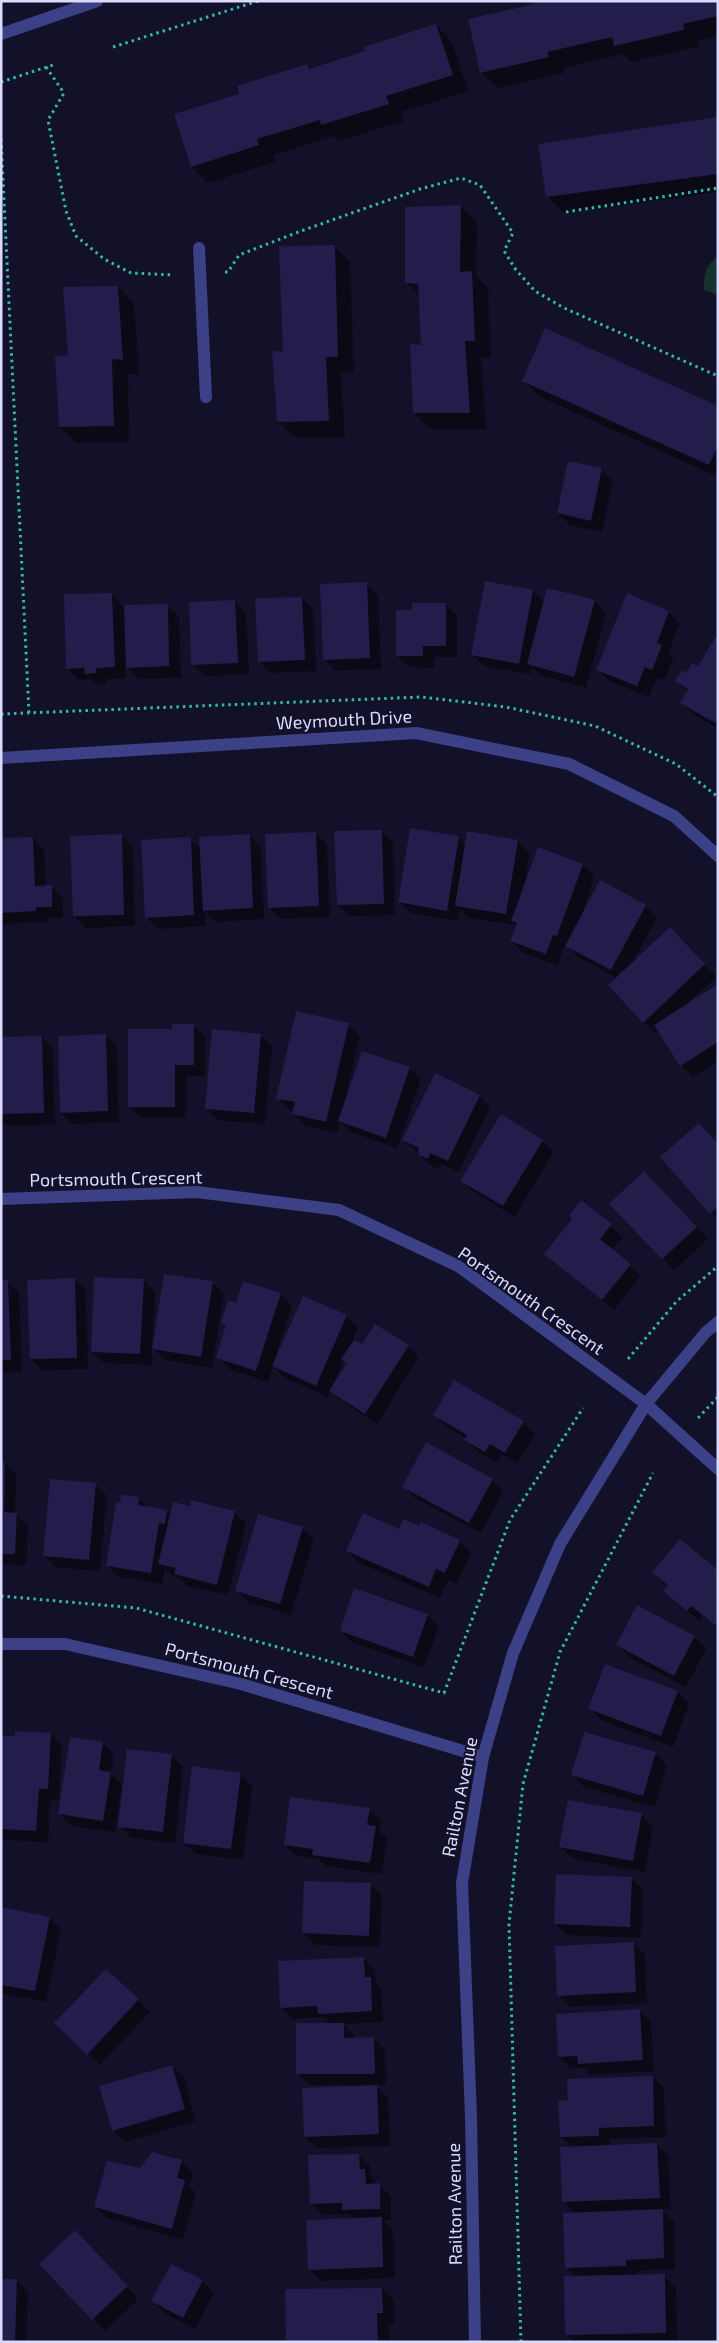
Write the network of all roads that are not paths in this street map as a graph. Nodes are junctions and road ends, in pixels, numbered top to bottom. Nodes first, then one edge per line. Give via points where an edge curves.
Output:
1 (97, 1) edge
2 (1, 34) edge
3 (199, 248) dead end
4 (206, 397) dead end
5 (1, 758) edge
6 (718, 856) edge
7 (1, 1199) edge
8 (718, 1322) edge
9 (646, 1404) junction
10 (718, 1469) edge
11 (1, 1644) edge
12 (483, 1757) junction
13 (476, 2342) edge

1 - 2 street
3 - 4 street
5 - 6 street, Weymouth Drive via 416,733 569,764 674,816
7 - 9 street, Portsmouth Crescent via 197,1192 339,1210 458,1266
8 - 9 street, Railton Avenue
9 - 10 street, Portsmouth Crescent
9 - 12 street, Railton Avenue via 560,1544 513,1653
11 - 12 street, Portsmouth Crescent via 65,1644 241,1684
12 - 13 street, Railton Avenue via 462,1883

